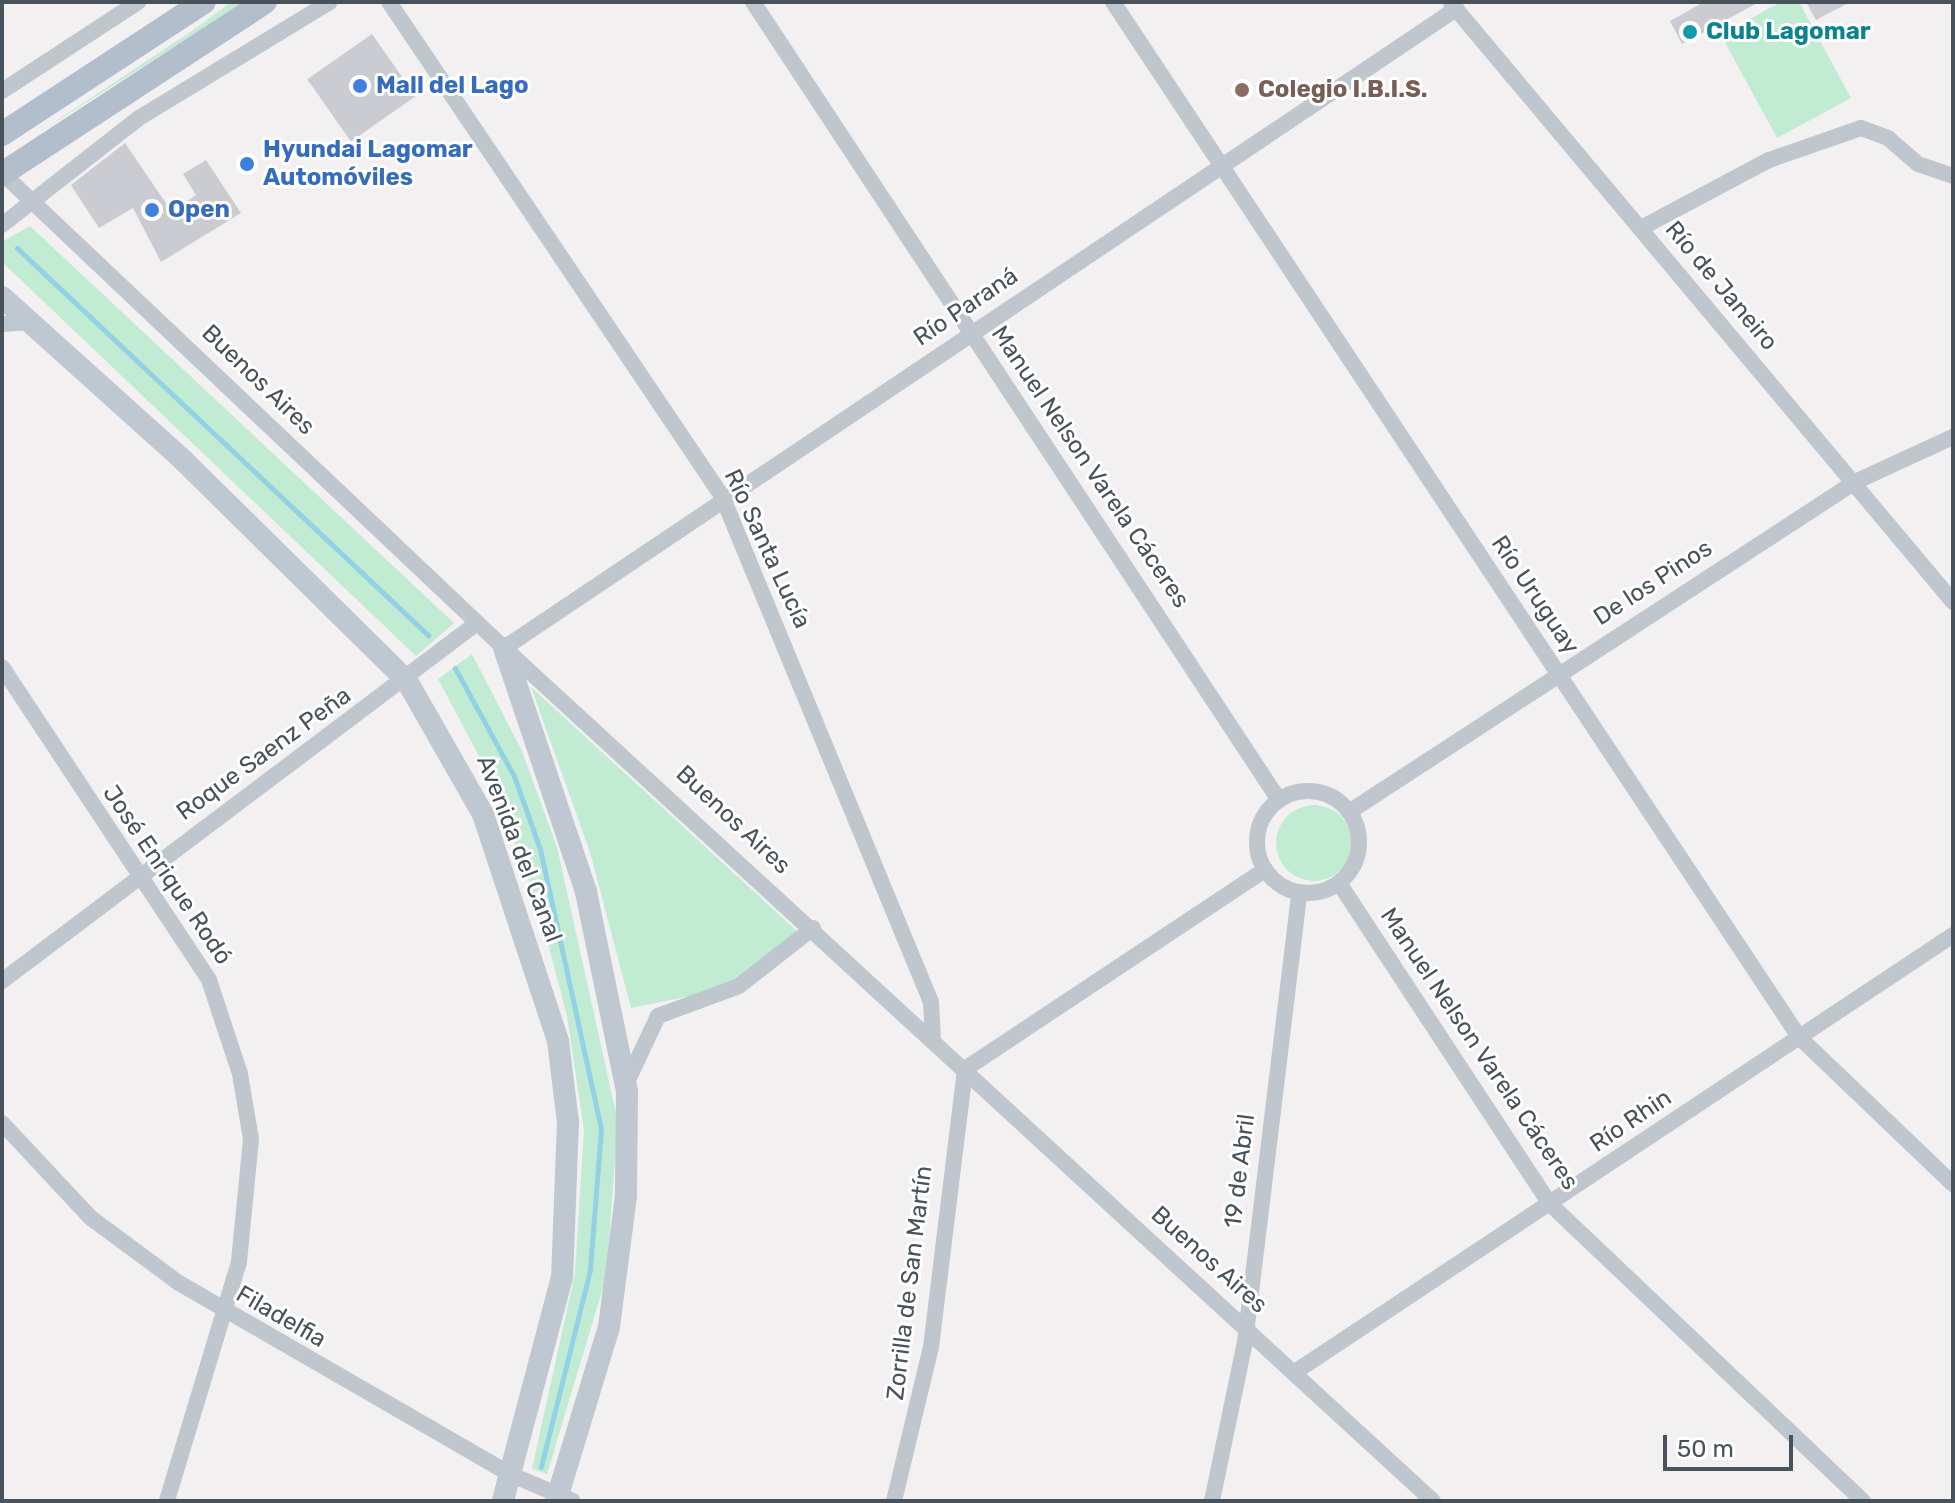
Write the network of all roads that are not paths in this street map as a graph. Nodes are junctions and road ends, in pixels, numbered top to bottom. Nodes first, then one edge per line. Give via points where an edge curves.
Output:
1 (138, 2) edge
2 (204, 2) edge
3 (265, 2) edge
4 (330, 2) edge
5 (389, 2) edge
6 (753, 2) edge
7 (1113, 2) edge
8 (1453, 5) edge
9 (146, 80) junction
10 (2, 91) edge
11 (139, 118) junction
12 (2, 134) edge
13 (1221, 166) junction
14 (2, 174) edge
15 (1953, 176) edge
16 (33, 197) junction
17 (2, 225) edge
18 (1641, 228) junction
19 (2, 297) edge
20 (28, 322) junction
21 (2, 324) edge
22 (972, 333) junction
23 (1953, 437) edge
24 (1855, 482) junction
25 (722, 496) junction
26 (1953, 602) edge
27 (477, 623) junction
28 (504, 648) junction
29 (2, 667) edge
30 (1559, 673) junction
31 (407, 681) junction
32 (1279, 800) junction
33 (1349, 812) junction
34 (1265, 870) junction
35 (141, 876) junction
36 (1339, 883) junction
37 (1299, 893) junction
38 (813, 928) junction
39 (1953, 935) edge
40 (2, 981) edge
41 (1799, 1037) junction
42 (933, 1040) junction
43 (965, 1069) junction
44 (626, 1084) junction
45 (2, 1123) edge
46 (1953, 1184) edge
47 (1550, 1204) junction
48 (227, 1314) junction
49 (1245, 1325) junction
50 (1295, 1372) junction
51 (512, 1475) junction
52 (562, 1499) edge
53 (167, 1501) edge
54 (503, 1501) edge
55 (894, 1501) edge
56 (1212, 1501) edge
57 (1433, 1501) edge
58 (1863, 1501) edge

1 - 10 street
2 - 12 main road
3 - 9 main road
4 - 11 street
5 - 25 street, Río Santa Lucía
6 - 22 street, Manuel Nelson Varela Cáceres
7 - 13 street, Río Uruguay
8 - 13 street, Río Paraná
8 - 18 street, Río de Janeiro
9 - 11 street
9 - 14 main road
11 - 16 street
13 - 22 street, Río Paraná
13 - 30 street, Río Uruguay
14 - 16 street, Buenos Aires
15 - 18 street via 1918,164 1888,138 1861,128 1827,134 1754,167
16 - 17 street
16 - 27 street, Buenos Aires
18 - 24 street, Río de Janeiro
19 - 20 street, Avenida del Canal
20 - 21 street
20 - 31 street, Avenida del Canal via 184,461
22 - 25 street, Río Paraná
22 - 32 street, Manuel Nelson Varela Cáceres
23 - 24 street, De los Pinos
24 - 26 street, Río de Janeiro
24 - 30 street, De los Pinos
25 - 28 street, Río Paraná
25 - 42 street, Río Santa Lucía via 931,1002
27 - 28 street, Buenos Aires
27 - 31 street, Roque Saenz Peña
28 - 38 street, Buenos Aires
28 - 44 street, Avenida del Canal via 586,892
29 - 35 street, José Enrique Rodó
30 - 33 street, De los Pinos
30 - 41 street, Río Uruguay
31 - 35 street, Roque Saenz Peña
31 - 51 street, Avenida del Canal via 464,772 520,911 558,1041 568,1122 562,1277
32 - 33 street via 1324,794
32 - 34 street via 1257,840
33 - 36 street via 1357,858
34 - 37 street
34 - 43 street
35 - 40 street, Roque Saenz Peña
35 - 48 street, José Enrique Rodó via 209,980 240,1074 251,1139
36 - 37 street
36 - 47 street, Manuel Nelson Varela Cáceres
37 - 49 street, 19 de Abril
38 - 42 street, Buenos Aires
38 - 44 street via 739,986 658,1016
39 - 41 street, Río Rhin
41 - 46 street, Río Uruguay
41 - 47 street, Río Rhin
42 - 43 street, Buenos Aires
43 - 49 street, Buenos Aires
43 - 55 street, Zorrilla de San Martín via 931,1347
44 - 52 street, Avenida del Canal via 626,1196 609,1327
45 - 48 street, Filadelfia via 91,1218
47 - 50 street, Río Rhin
47 - 58 street, Manuel Nelson Varela Cáceres
48 - 51 street, Filadelfia
48 - 53 street, José Enrique Rodó
49 - 50 street, Buenos Aires
49 - 56 street, 19 de Abril
50 - 57 street, Buenos Aires
51 - 52 street, Filadelfia
51 - 54 street, Avenida del Canal

